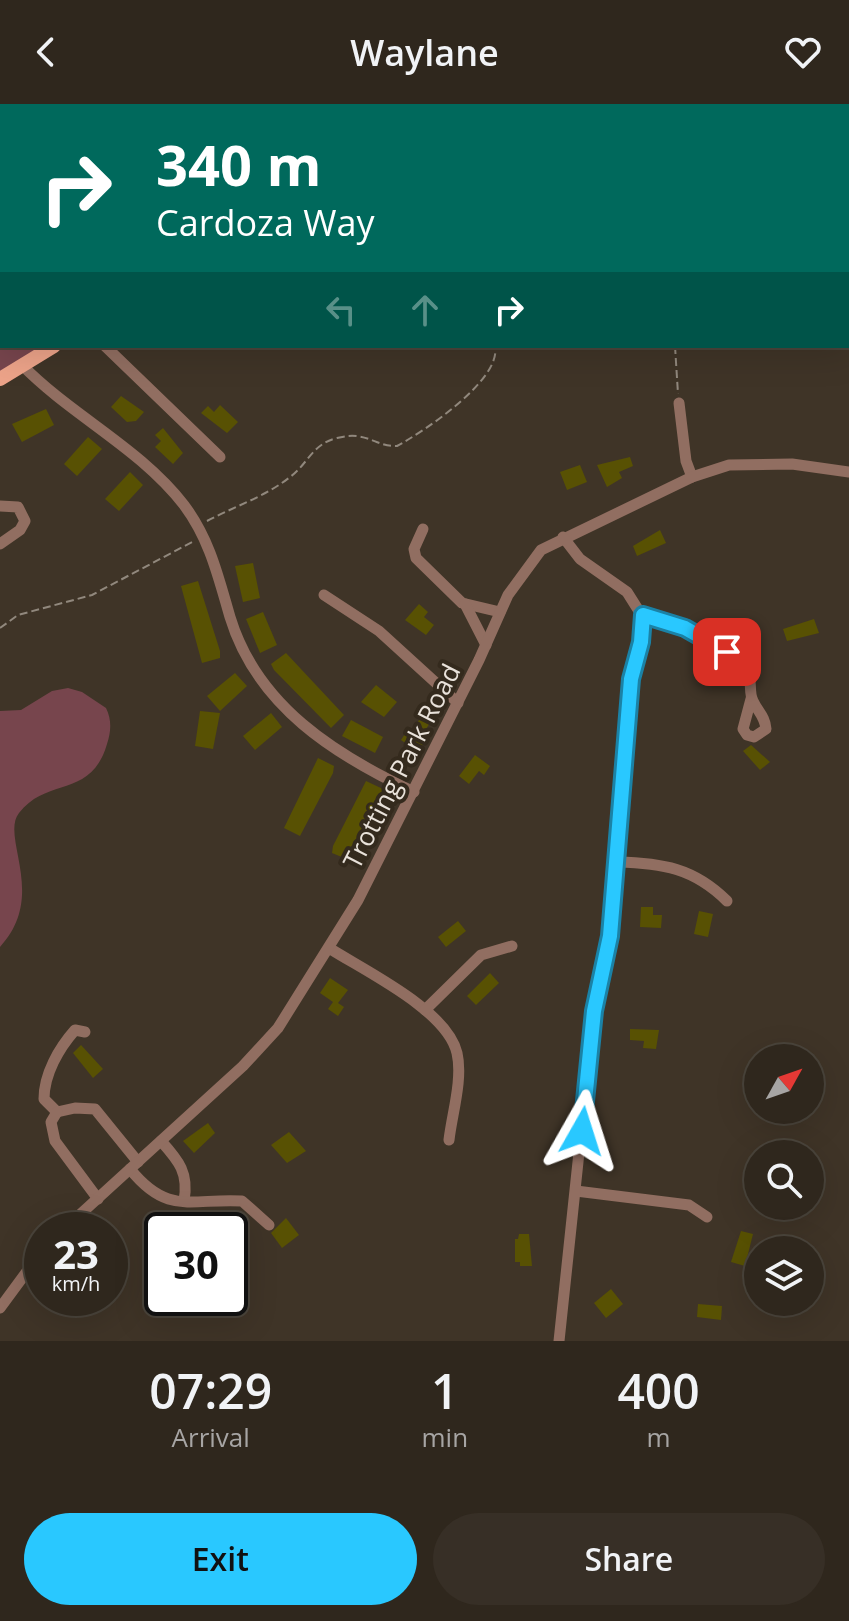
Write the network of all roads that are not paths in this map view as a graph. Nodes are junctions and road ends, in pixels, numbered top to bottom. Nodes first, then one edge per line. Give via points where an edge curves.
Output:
1 (51, 348) edge
2 (107, 348) edge
3 (22, 365) junction
4 (0, 379) edge
5 (679, 403) road end
6 (220, 457) dead end
7 (849, 472) edge
8 (692, 477) junction
9 (0, 506) edge
10 (423, 529) dead end
11 (563, 537) junction
12 (0, 544) edge
13 (324, 595) dead end
14 (465, 604) junction
15 (500, 612) junction
16 (643, 615) junction
17 (486, 645) junction
18 (751, 699) dead end
19 (458, 703) junction
20 (414, 792) junction
21 (617, 862) junction
22 (727, 901) dead end
23 (512, 946) dead end
24 (329, 948) junction
25 (425, 1010) junction
26 (85, 1032) dead end
27 (57, 1112) junction
28 (449, 1140) dead end
29 (161, 1141) junction
30 (134, 1165) junction
31 (576, 1191) junction
32 (98, 1199) junction
33 (184, 1201) junction
34 (83, 1212) edge
35 (707, 1217) dead end
36 (269, 1225) dead end
37 (24, 1275) edge
38 (0, 1308) edge
39 (559, 1341) edge

1 - 3 main road
2 - 6 street
3 - 4 main road
3 - 20 street via 130,452 181,501 221,576 245,656 273,696 330,748
5 - 8 street
7 - 8 street, Trotting Park Road via 759,462
8 - 11 street, Trotting Park Road
9 - 12 street via 18,507 25,521
10 - 14 street via 414,549 416,558
11 - 15 street, Trotting Park Road via 523,570
11 - 16 street via 580,559 627,592
13 - 19 street via 379,631
14 - 15 street
14 - 17 street
15 - 17 street, Trotting Park Road
16 - 18 street via 685,628 727,652 749,674
16 - 21 street via 631,679
17 - 19 street, Trotting Park Road
19 - 20 street, Trotting Park Road
20 - 24 street, Trotting Park Road
21 - 22 street via 668,865
21 - 31 street via 610,936 594,1011
23 - 25 street via 481,955
24 - 25 street
24 - 29 street, Trotting Park Road via 278,1028
25 - 28 street via 457,1052
26 - 27 street via 75,1030 47,1076 44,1099
27 - 30 street via 95,1109
27 - 32 street via 51,1122 55,1141
29 - 30 street, Trotting Park Road
29 - 33 street via 182,1166
30 - 32 street, Trotting Park Road
30 - 33 street via 155,1195
31 - 35 street via 689,1205
31 - 39 street
32 - 34 street, Trotting Park Road
33 - 36 street via 242,1201
37 - 38 street

